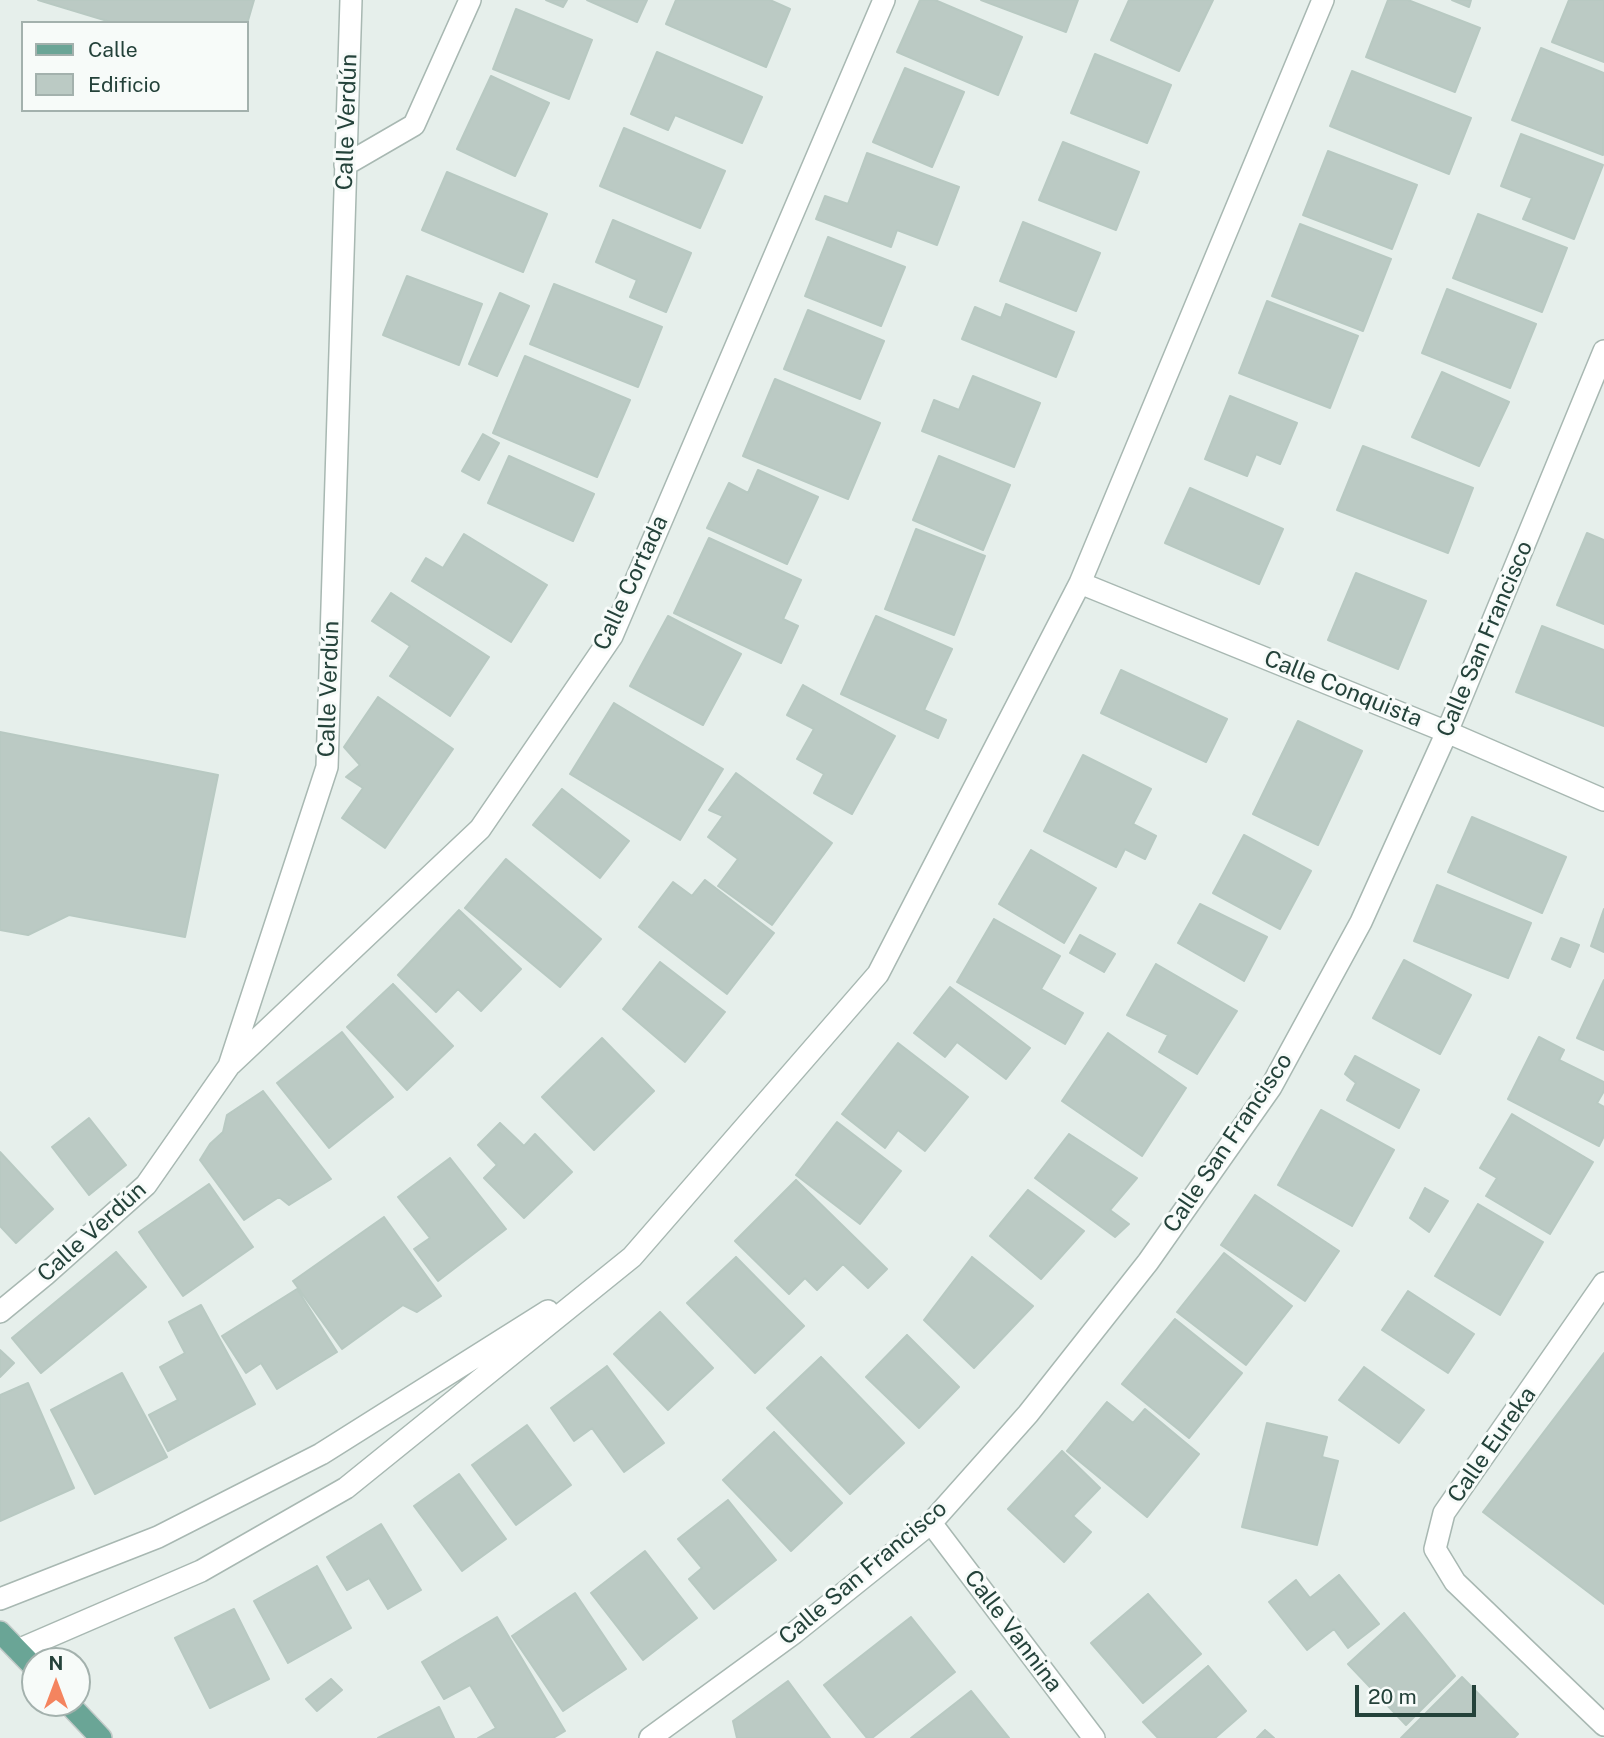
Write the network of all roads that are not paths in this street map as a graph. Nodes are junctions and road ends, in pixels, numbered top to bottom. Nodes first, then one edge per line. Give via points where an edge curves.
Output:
1 (351, 0) edge
2 (470, 0) edge
3 (884, 0) edge
4 (1323, 0) edge
5 (345, 165) junction
6 (1604, 351) edge
7 (1080, 583) junction
8 (1447, 732) junction
9 (1604, 800) edge
10 (229, 1066) junction
11 (632, 1257) junction
12 (1604, 1283) edge
13 (0, 1312) edge
14 (931, 1523) junction
15 (0, 1599) edge
16 (0, 1632) edge
17 (9, 1652) edge
18 (81, 1717) edge
19 (1604, 1725) edge
20 (101, 1738) edge
21 (650, 1738) edge
22 (1094, 1738) edge

1 - 5 street, Calle Verdún
2 - 5 street via 414,125
3 - 10 street, Calle Cortada via 612,636 481,829
4 - 7 street
5 - 10 street, Calle Verdún via 327,767
6 - 8 street, Calle San Francisco
7 - 8 street, Calle Conquista
7 - 11 street via 878,974
8 - 9 street, Calle Conquista
8 - 14 street, Calle San Francisco via 1361,922 1271,1087 1149,1262 1028,1414
10 - 13 street, Calle Verdún via 146,1185
11 - 15 street via 321,1454 158,1537
11 - 17 street via 346,1488 201,1571
12 - 19 street, Calle Eureka via 1444,1513 1435,1549 1454,1582
14 - 21 street, Calle San Francisco via 794,1633
14 - 22 street, Calle Vannina
16 - 17 main road
18 - 20 main road

